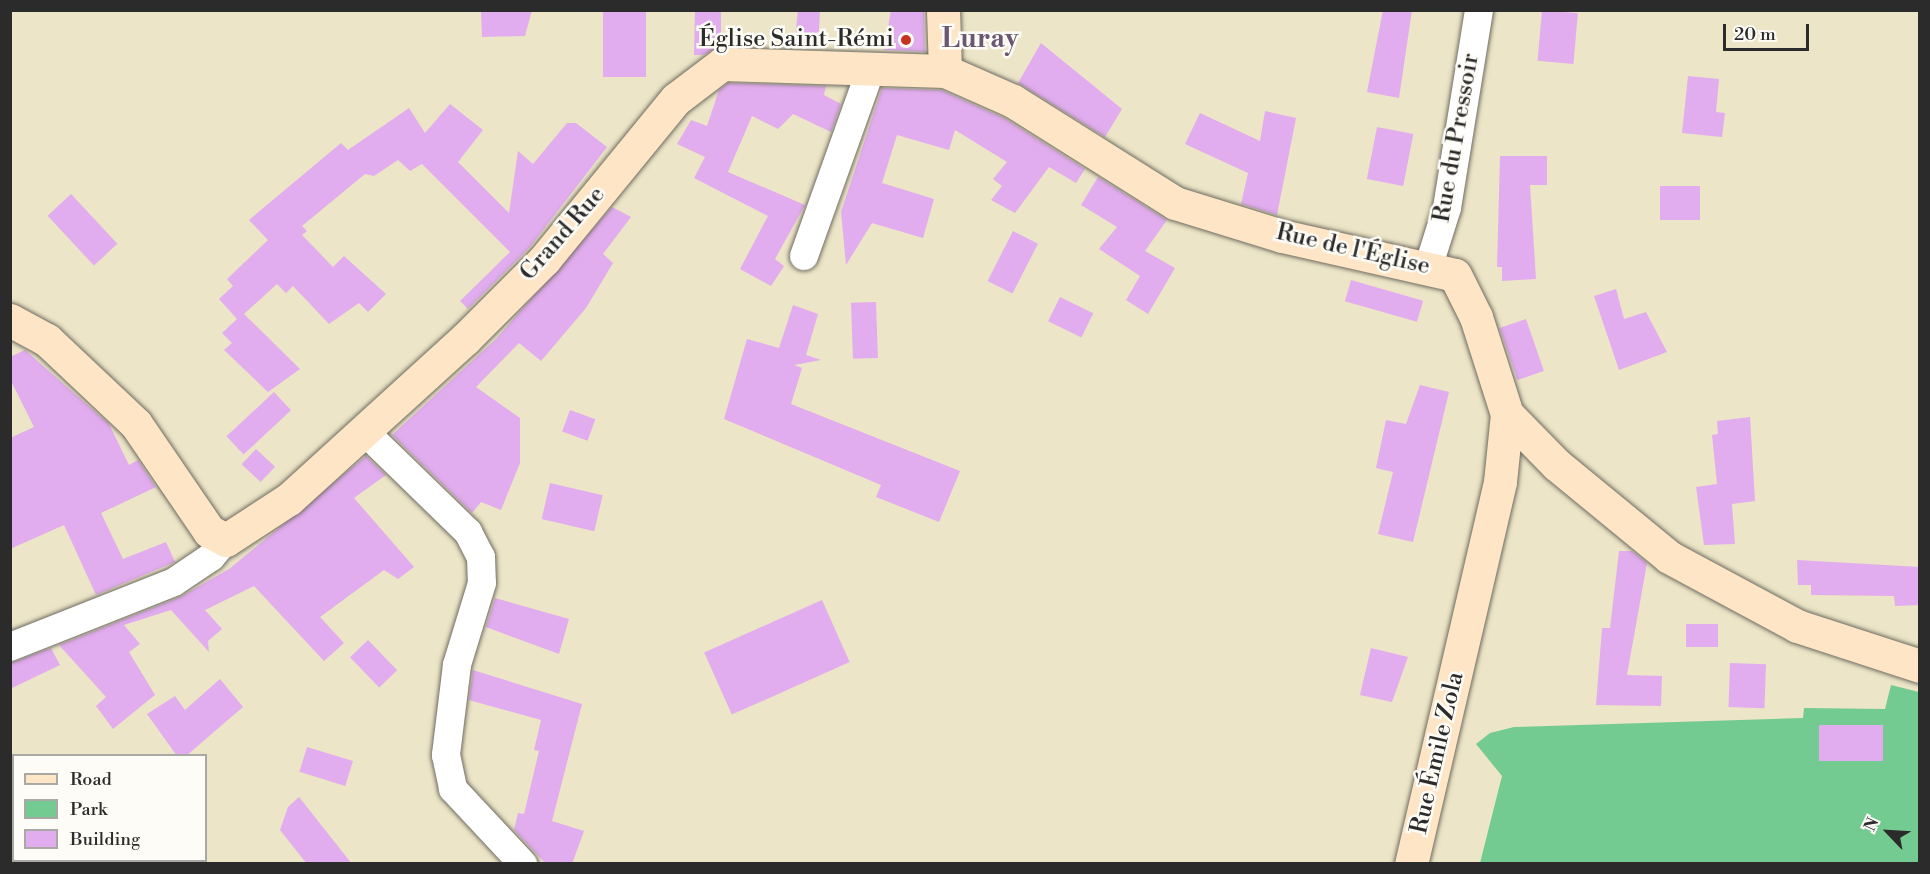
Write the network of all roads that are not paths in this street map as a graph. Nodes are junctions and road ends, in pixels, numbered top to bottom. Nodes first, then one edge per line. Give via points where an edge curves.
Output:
1 (943, 10) edge
2 (1479, 10) edge
3 (871, 69) junction
4 (945, 71) junction
5 (804, 256) dead end
6 (1429, 265) junction
7 (10, 320) edge
8 (1507, 414) junction
9 (365, 432) junction
10 (226, 540) junction
11 (1465, 642) joint
12 (10, 647) edge
13 (1920, 666) edge
14 (523, 864) edge
15 (1412, 864) edge

1 - 4 street
2 - 6 street, Rue du Pressoir via 1448,208
3 - 4 street, Grand Rue
3 - 5 street
3 - 9 street, Grand Rue via 722,64 676,99 544,260
4 - 6 street, Rue de l'Église via 1013,101 1175,202 1282,236
6 - 8 street, Rue de l'Église via 1455,275 1476,317
7 - 10 street via 48,340 136,424 209,531
8 - 11 street, Rue de l'Église via 1500,482
8 - 13 street via 1557,465 1669,557 1797,626
9 - 10 street, Grand Rue via 289,499
9 - 14 street via 468,532 481,557 482,583 457,665 446,755 453,789
10 - 12 street via 211,557 174,582
11 - 15 street, Rue Émile Zola

